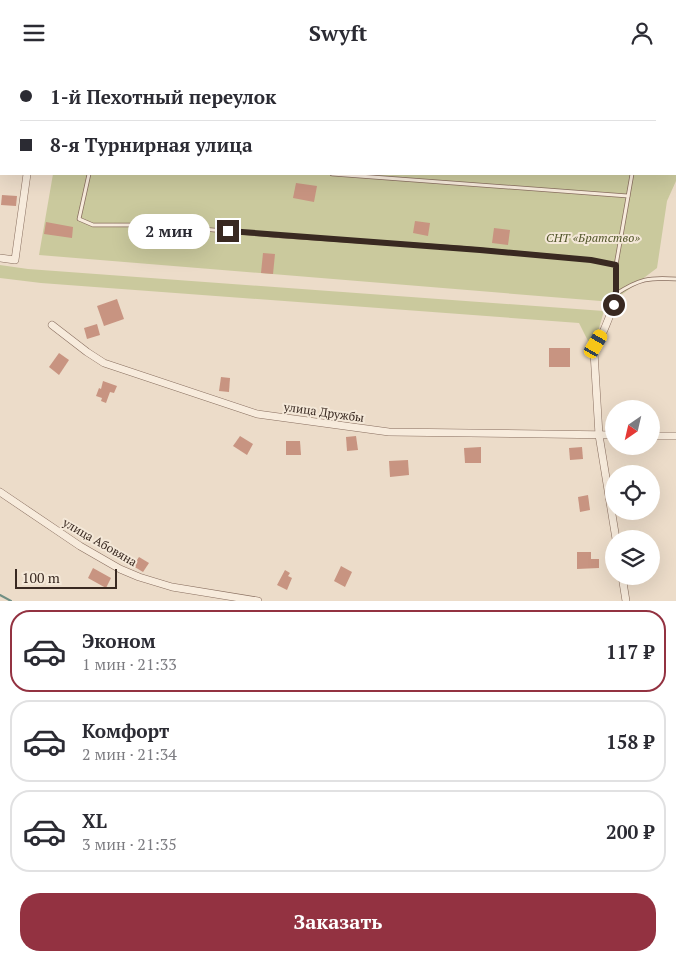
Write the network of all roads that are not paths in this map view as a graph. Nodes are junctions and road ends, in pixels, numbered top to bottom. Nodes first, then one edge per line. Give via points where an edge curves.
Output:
1 (27, 175) edge
2 (89, 175) edge
3 (345, 175) edge
4 (632, 175) edge
5 (628, 197) junction
6 (0, 258) edge
7 (616, 265) junction
8 (676, 279) edge
9 (616, 294) junction
10 (52, 325) dead end
11 (599, 435) junction
12 (605, 435) edge
13 (660, 436) edge
14 (676, 436) edge
15 (0, 492) edge
16 (615, 530) edge
17 (623, 585) edge
18 (258, 601) edge
19 (626, 601) edge

1 - 6 street via 14,260
2 - 7 lane via 79,219 93,225 157,225 442,247
3 - 5 lane
4 - 5 lane
5 - 7 lane
7 - 9 lane
8 - 9 lane via 651,278
9 - 11 street via 594,352
10 - 11 street, улица Дружбы via 104,363 256,413 389,432
11 - 12 street, улица Дружбы
11 - 16 street
13 - 14 street
15 - 18 street, улица Абовяна via 120,569 172,587
17 - 19 street

